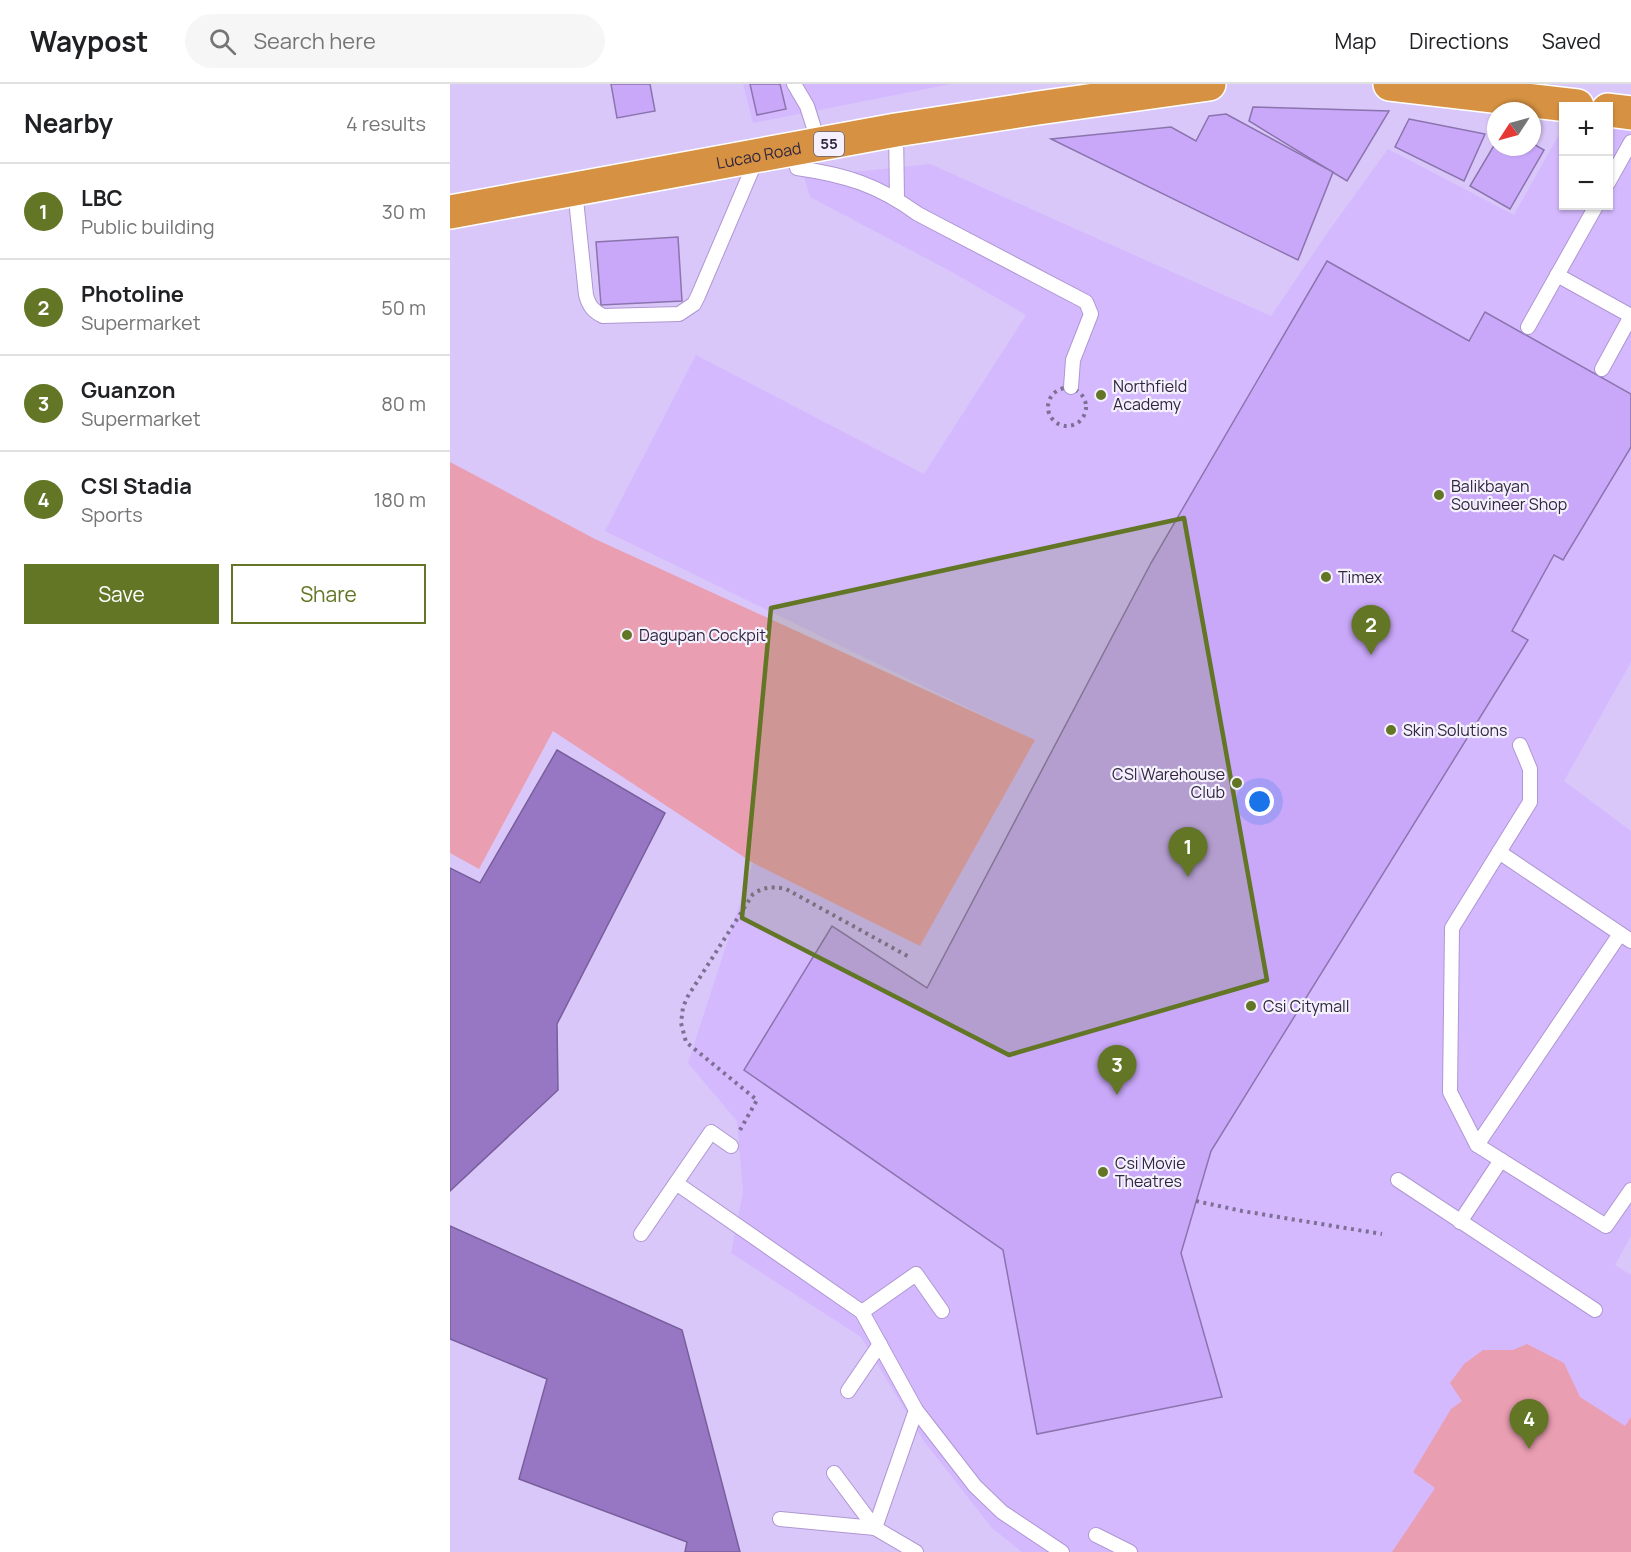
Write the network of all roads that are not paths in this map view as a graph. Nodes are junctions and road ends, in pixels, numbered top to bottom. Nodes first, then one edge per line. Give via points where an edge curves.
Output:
1 (794, 84) edge
2 (1209, 84) edge
3 (1390, 84) edge
4 (1559, 104) edge
5 (1613, 111) edge
6 (1631, 113) edge
7 (896, 130) junction
8 (1631, 142) edge
9 (757, 156) junction
10 (809, 157) junction
11 (1613, 174) edge
12 (575, 190) junction
13 (897, 199) junction
14 (1594, 210) edge
15 (450, 212) edge
16 (1557, 275) junction
17 (1528, 327) dead end
18 (1602, 369) dead end
19 (1071, 387) dead end
20 (1520, 745) dead end
21 (1499, 852) junction
22 (1625, 937) edge
23 (1477, 1145) junction
24 (731, 1146) road end
25 (1501, 1160) junction
26 (1398, 1180) dead end
27 (676, 1183) junction
28 (1631, 1190) edge
29 (1461, 1222) junction
30 (641, 1234) dead end
31 (1595, 1310) dead end
32 (942, 1311) dead end
33 (862, 1312) junction
34 (880, 1344) junction
35 (848, 1391) dead end
36 (916, 1410) junction
37 (834, 1473) dead end
38 (780, 1519) dead end
39 (874, 1528) junction
40 (1096, 1535) dead end
41 (916, 1552) edge
42 (1062, 1552) edge
43 (1130, 1552) edge

1 - 10 lane via 807,106
2 - 7 highway, Lucao Road / 55
3 - 4 highway
5 - 6 highway
7 - 10 highway, Lucao Road / 55
7 - 13 lane
8 - 11 lane
9 - 10 highway, Lucao Road / 55
9 - 12 highway, Lucao Road / 55
9 - 12 lane via 698,297 679,314 603,316 594,311 586,295
10 - 13 lane
12 - 15 highway, Lucao Road / 55
13 - 19 lane via 918,214 1086,302 1091,314 1073,360
14 - 16 lane
16 - 17 lane
16 - 18 lane via 1631,316
20 - 21 lane via 1530,770 1530,802
21 - 22 lane
21 - 23 lane via 1452,928 1450,1092
22 - 23 lane
23 - 25 lane
24 - 27 lane via 711,1132
25 - 28 lane via 1606,1226
25 - 29 lane
26 - 29 lane
27 - 30 lane
27 - 33 lane
29 - 31 lane
32 - 33 lane via 916,1274
33 - 34 lane
34 - 35 lane
34 - 36 lane
36 - 39 lane
36 - 42 lane via 975,1486 1002,1512
37 - 39 lane
38 - 39 lane
39 - 41 lane
40 - 43 lane

